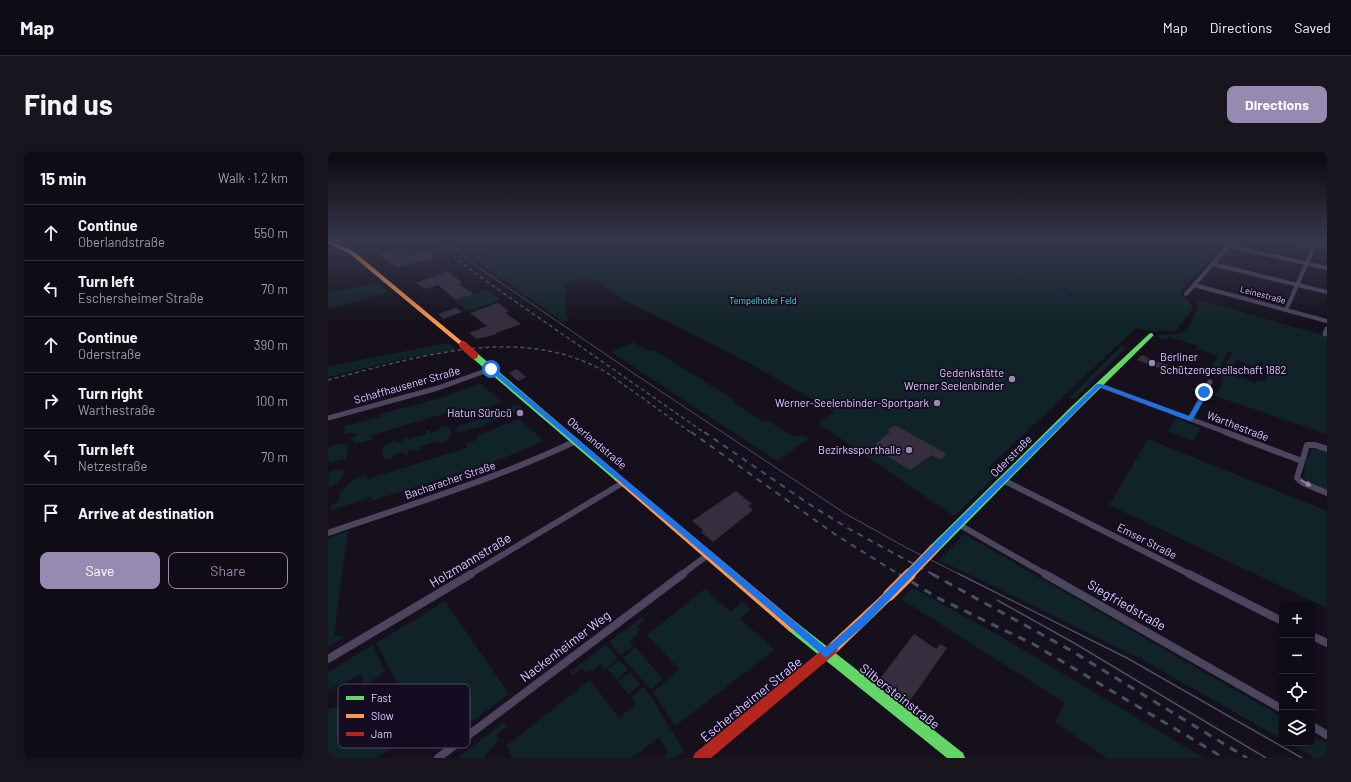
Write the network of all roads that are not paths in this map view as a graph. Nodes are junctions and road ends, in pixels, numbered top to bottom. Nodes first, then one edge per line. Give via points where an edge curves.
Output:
1 (371, 268) edge
2 (1209, 268) edge
3 (1221, 268) edge
4 (1305, 268) edge
5 (1194, 285) junction
6 (1297, 285) junction
7 (1327, 292) edge
8 (1186, 294) dead end
9 (1286, 310) junction
10 (1327, 321) edge
11 (1327, 329) edge
12 (1325, 334) dead end
13 (1151, 335) dead end
14 (491, 369) junction
15 (1210, 382) dead end
16 (1099, 385) junction
17 (328, 418) edge
18 (1190, 419) junction
19 (576, 441) junction
20 (1327, 449) edge
21 (1302, 461) junction
22 (1003, 480) junction
23 (624, 482) junction
24 (1327, 492) edge
25 (958, 524) junction
26 (328, 533) edge
27 (709, 554) junction
28 (889, 595) joint
29 (1279, 619) edge
30 (1315, 637) edge
31 (1327, 643) edge
32 (826, 654) junction
33 (328, 659) edge
34 (1279, 707) edge
35 (1315, 728) edge
36 (470, 734) edge
37 (1327, 735) edge
38 (451, 748) edge
39 (438, 758) edge
40 (700, 758) edge
41 (958, 758) edge

1 - 14 street, Oberlandstraße, bridge
2 - 5 street
3 - 6 street
4 - 6 street
5 - 8 street via 1195,288
5 - 9 street, Leinestraße
6 - 7 street
6 - 9 street
9 - 10 street, Leinestraße
11 - 12 street
13 - 16 street, Oderstraße
14 - 17 street, Schaffhausener Straße via 438,388
14 - 19 street, Oberlandstraße
15 - 18 street
16 - 18 street, Warthestraße
16 - 22 street, Oderstraße
18 - 21 street, Warthestraße
19 - 23 street, Oberlandstraße
19 - 26 street, Bacharacher Straße via 509,471
20 - 21 street via 1307,445
21 -> 24 street via 1297,478
22 - 25 street, Oderstraße
22 - 29 street, Emser Straße
23 - 27 street, Oberlandstraße
23 - 33 street, Holzmannstraße
25 - 28 street, Oderstraße, bridge
25 - 34 street, Siegfriedstraße
27 - 32 street, Oberlandstraße
27 - 36 street, Nackenheimer Weg
28 - 32 street, Eschersheimer Straße
30 - 31 street
32 - 40 street, Eschersheimer Straße
32 - 41 street, Silbersteinstraße
35 - 37 street
38 - 39 street, Nackenheimer Weg

